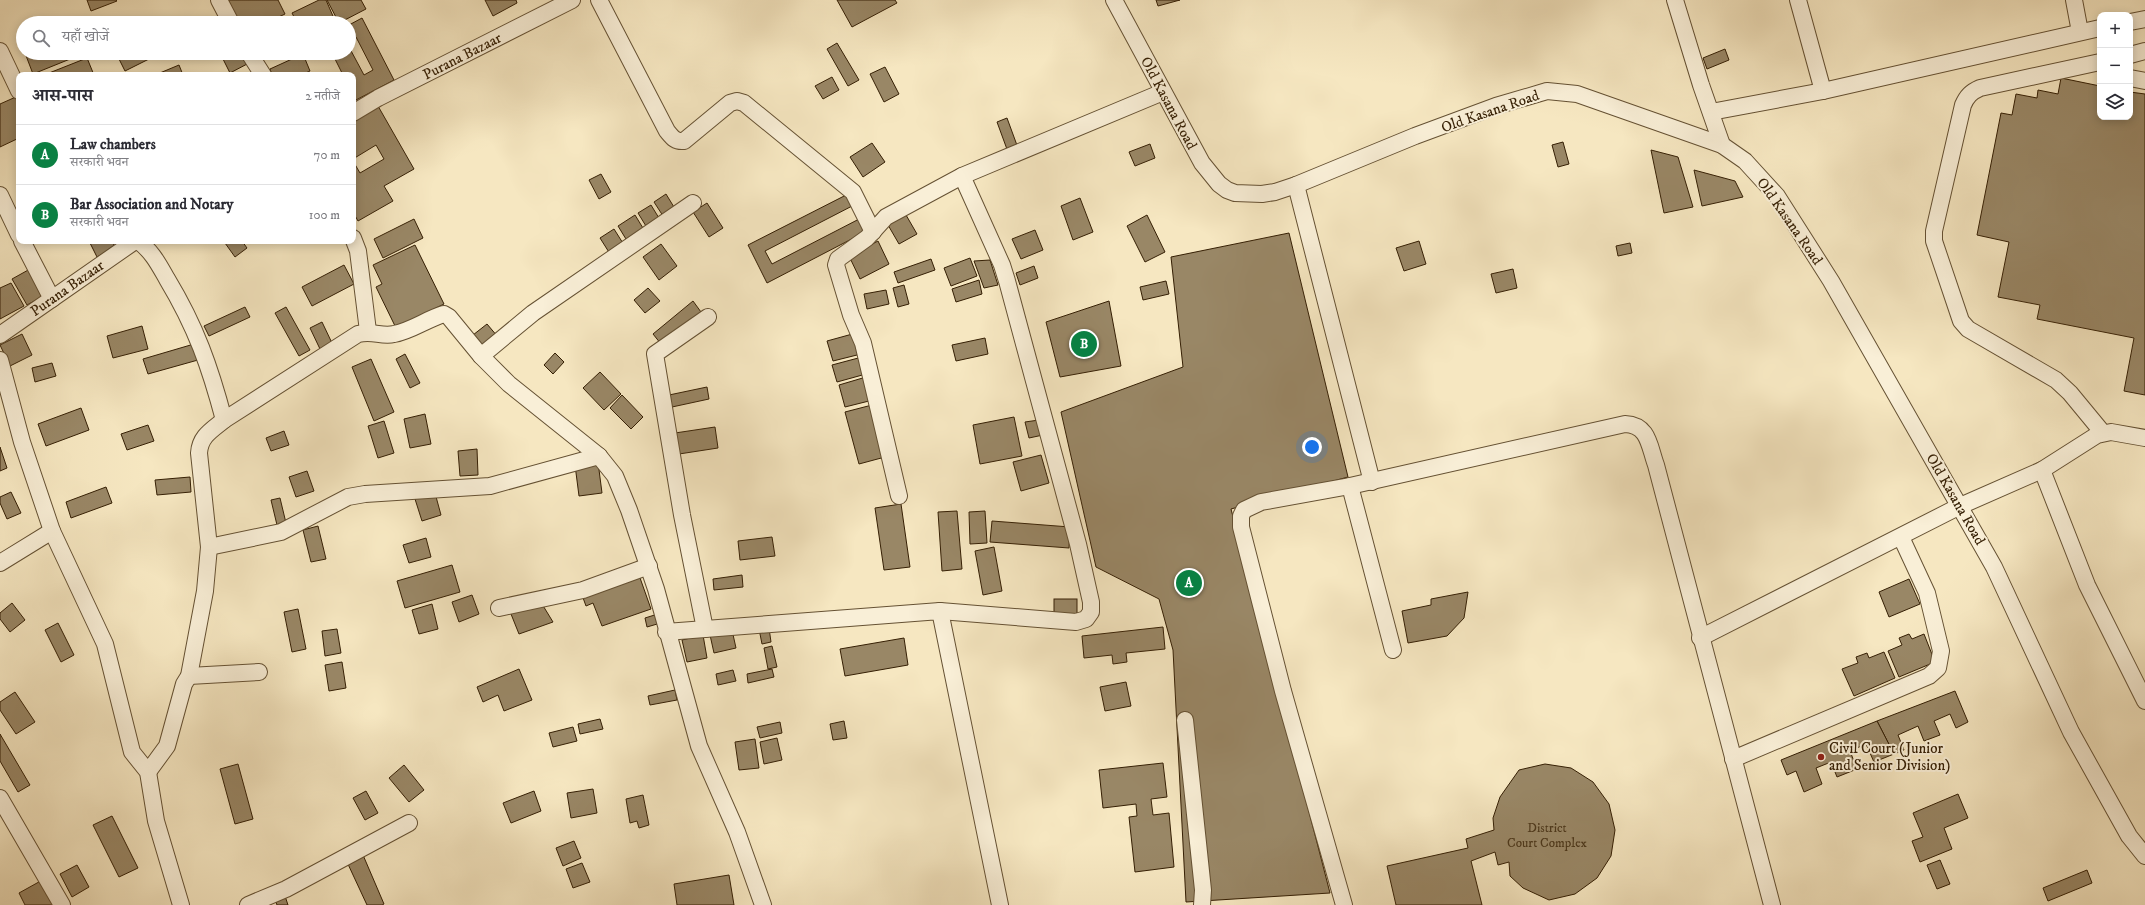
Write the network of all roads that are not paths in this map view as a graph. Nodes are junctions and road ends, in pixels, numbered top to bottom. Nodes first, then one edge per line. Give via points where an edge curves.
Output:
1 (219, 0) edge
2 (572, 0) edge
3 (599, 0) edge
4 (1114, 0) edge
5 (1675, 0) edge
6 (1798, 0) edge
7 (2074, 0) edge
8 (227, 16) edge
9 (2145, 18) edge
10 (2133, 21) edge
11 (2097, 29) edge
12 (2080, 32) junction
13 (0, 51) edge
14 (2145, 51) edge
15 (2133, 54) edge
16 (253, 60) edge
17 (2097, 63) edge
18 (2077, 68) junction
19 (2097, 71) edge
20 (261, 72) edge
21 (2133, 79) edge
22 (2145, 81) edge
23 (16, 85) edge
24 (1823, 91) junction
25 (1163, 92) junction
26 (356, 111) edge
27 (1711, 112) junction
28 (1722, 145) junction
29 (962, 176) junction
30 (1296, 185) junction
31 (0, 194) edge
32 (693, 203) dead end
33 (16, 229) edge
34 (873, 232) junction
35 (24, 244) edge
36 (131, 244) edge
37 (141, 244) edge
38 (355, 244) edge
39 (52, 299) junction
40 (708, 317) dead end
41 (368, 331) junction
42 (0, 335) edge
43 (480, 356) junction
44 (0, 360) edge
45 (224, 420) junction
46 (2103, 433) junction
47 (2145, 438) edge
48 (599, 456) junction
49 (2042, 470) junction
50 (1372, 482) junction
51 (1350, 486) junction
52 (899, 496) dead end
53 (1960, 506) junction
54 (52, 531) junction
55 (1901, 537) junction
56 (209, 547) junction
57 (0, 563) edge
58 (649, 566) junction
59 (499, 608) dead end
60 (940, 611) junction
61 (705, 629) junction
62 (666, 632) junction
63 (1700, 638) junction
64 (1393, 650) dead end
65 (259, 672) dead end
66 (189, 676) junction
67 (2145, 701) edge
68 (1185, 720) dead end
69 (1733, 759) junction
70 (148, 772) junction
71 (0, 798) edge
72 (409, 823) dead end
73 (2145, 856) edge
74 (1342, 904) edge
75 (62, 905) edge
76 (181, 905) edge
77 (248, 905) edge
78 (763, 905) edge
79 (1000, 905) edge
80 (1202, 905) edge
81 (1772, 905) edge

1 - 8 street
2 - 26 street, Purana Bazaar
3 - 34 street via 673,138 678,142 684,141 730,103 744,103 852,192
4 - 25 street, Old Kasana Road
5 - 27 street
6 - 24 street
7 - 12 street
9 - 10 street
11 - 12 street
12 - 24 street
13 - 23 street
14 - 15 street
16 - 20 street
17 - 18 street
18 - 19 street
18 - 46 street via 1980,88 1966,97 1934,241 1961,321 1968,330 2060,383
21 - 22 street
24 - 27 street
25 - 29 street
25 - 30 street, Old Kasana Road via 1202,163 1227,190 1235,193 1262,194
27 - 28 street
28 - 30 street, Old Kasana Road via 1577,94 1547,91 1496,106 1415,136
28 - 53 street, Old Kasana Road via 1746,161 1777,196 1831,281
29 - 34 street via 886,217
29 - 60 street via 1004,273 1078,544 1091,612 1086,620 1076,622
30 - 50 street
31 - 33 street
32 - 43 street via 533,313
34 - 52 street via 838,259 836,265 851,315 863,343
35 - 39 street
36 - 39 street, Purana Bazaar
37 - 45 street via 150,252 186,309 209,365
38 - 41 street
39 - 42 street, Purana Bazaar
40 - 61 street via 655,354 683,522
41 - 43 street via 395,334 444,314
41 - 45 street via 358,334
43 - 48 street via 520,393
44 - 54 street via 22,442
45 - 56 street via 204,436 200,444
46 - 47 street
46 - 49 street
48 - 56 street via 490,486 348,497 281,532
48 - 58 street via 615,476
49 - 53 street
49 - 67 street via 2087,585
50 - 51 street
50 - 63 street via 1625,424 1638,426 1644,433 1656,465
51 - 64 street
51 - 74 street via 1261,502 1244,510 1241,516 1241,527 1283,691
53 - 55 street
53 - 73 street, Old Kasana Road via 1994,567 2071,732 2129,836
54 - 57 street
54 - 70 street via 105,644 132,752
55 - 63 street
55 - 69 street via 1927,593 1942,651 1938,668 1929,676
56 - 66 street via 206,591
58 - 59 street via 583,590
58 - 62 street
60 - 61 street
60 - 79 street
61 - 62 street
62 - 78 street via 699,746 737,832
63 - 69 street
65 - 66 street
66 - 70 street via 184,684 167,746
68 - 80 street via 1203,890
69 - 81 street
70 - 76 street via 156,821
71 - 75 street
72 - 77 street via 286,889

